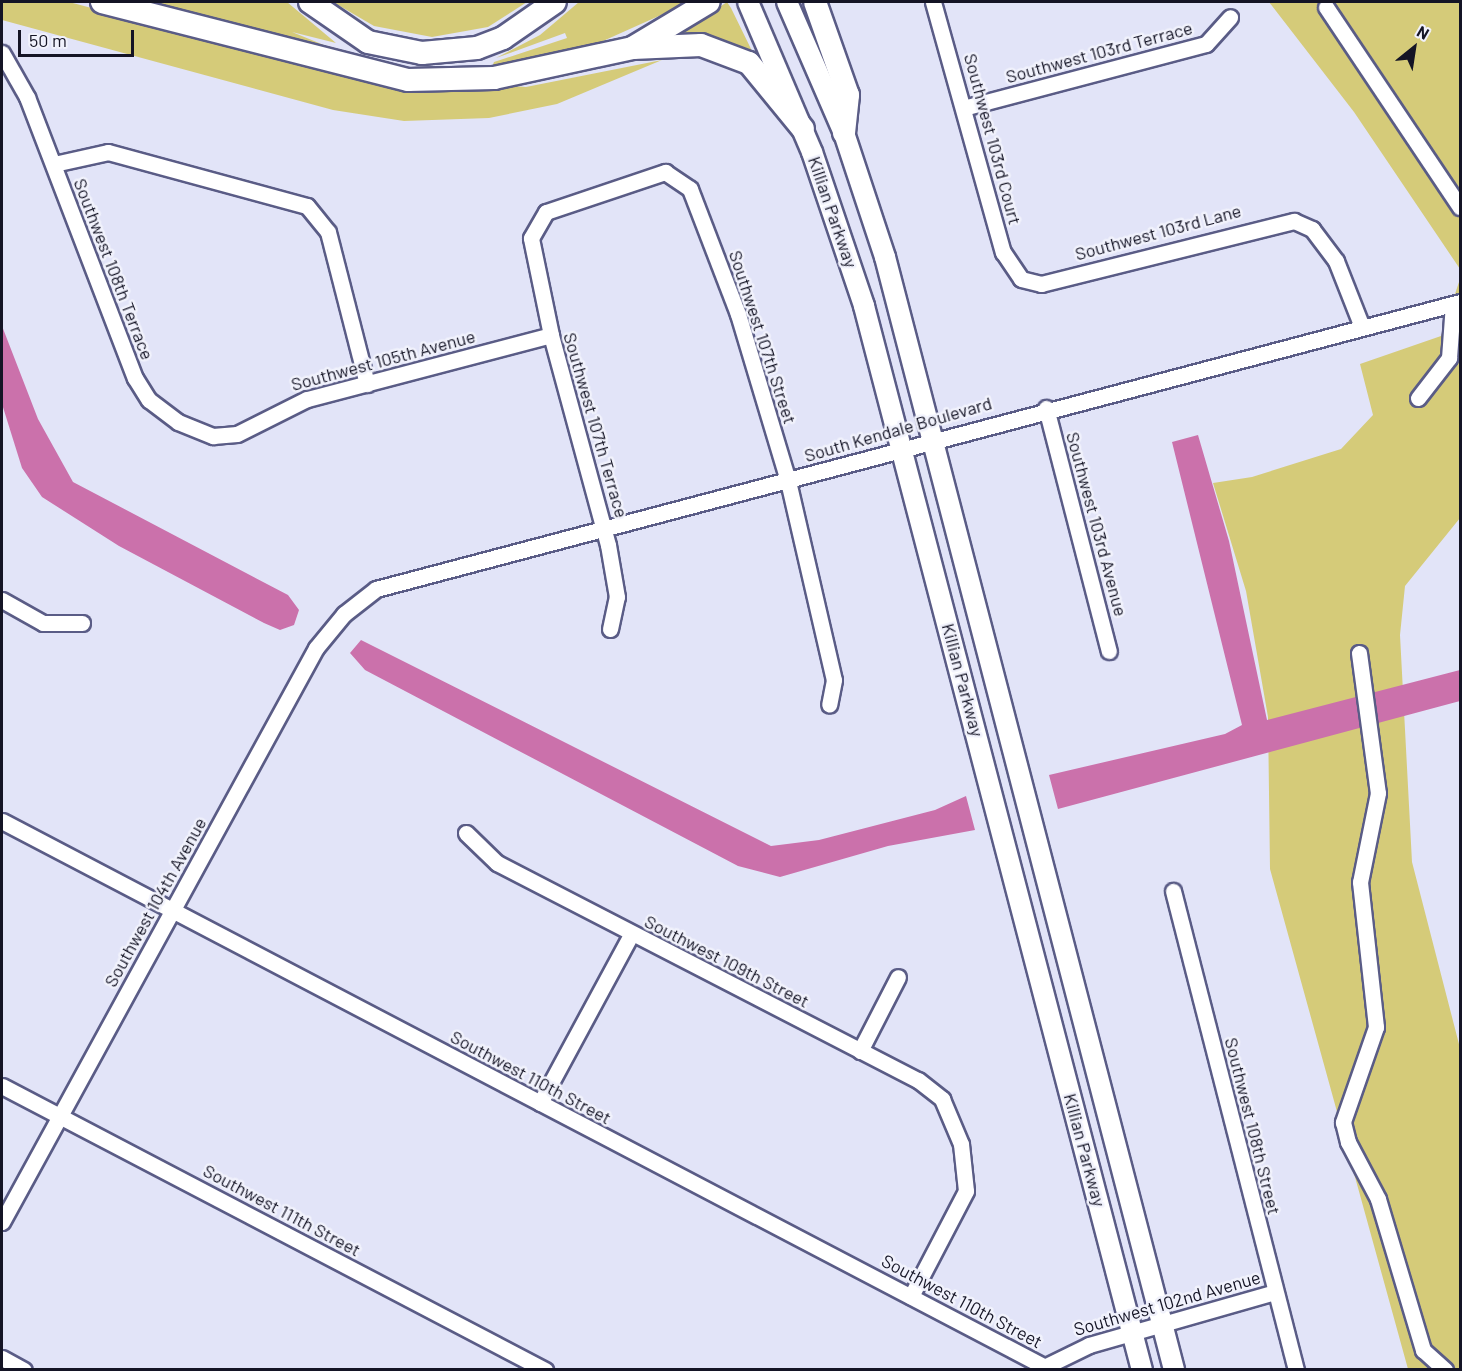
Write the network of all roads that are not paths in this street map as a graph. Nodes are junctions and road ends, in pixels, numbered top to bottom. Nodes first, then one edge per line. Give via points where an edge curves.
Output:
1 (102, 2) edge
2 (310, 2) edge
3 (555, 2) edge
4 (709, 2) edge
5 (748, 2) edge
6 (787, 2) edge
7 (815, 2) edge
8 (933, 2) edge
9 (1326, 7) dead end
10 (1230, 17) dead end
11 (633, 48) junction
12 (7, 59) edge
13 (967, 107) junction
14 (803, 129) junction
15 (844, 133) junction
16 (54, 165) junction
17 (1461, 207) edge
18 (533, 232) joint
19 (1024, 281) joint
20 (1457, 303) edge
21 (1362, 327) junction
22 (551, 335) junction
23 (367, 384) junction
24 (1418, 398) dead end
25 (1046, 408) junction
26 (231, 435) joint
27 (931, 439) junction
28 (901, 449) junction
29 (788, 481) junction
30 (605, 529) junction
31 (2, 600) edge
32 (351, 607) joint
33 (82, 623) dead end
34 (610, 629) dead end
35 (1109, 651) dead end
36 (1359, 653) dead end
37 (829, 705) dead end
38 (2, 821) edge
39 (466, 833) dead end
40 (1173, 891) dead end
41 (173, 911) junction
42 (632, 933) junction
43 (898, 977) dead end
44 (860, 1052) junction
45 (2, 1086) edge
46 (540, 1103) junction
47 (59, 1116) junction
48 (2, 1222) edge
49 (1275, 1292) junction
50 (911, 1296) junction
51 (1162, 1323) junction
52 (1132, 1332) junction
53 (2, 1358) edge
54 (1040, 1368) edge
55 (24, 1370) edge
56 (544, 1370) edge
57 (1142, 1370) edge
58 (1174, 1370) edge
59 (1296, 1370) edge
60 (1446, 1370) edge

1 - 11 highway via 408,80 494,78
2 - 3 highway via 368,42 422,53 477,48 503,38
4 - 11 highway
5 - 14 main road, Killian Parkway
6 - 15 main road, Killian Parkway
7 - 15 highway via 848,95
8 - 13 street, Southwest 103rd Court
9 - 17 street
10 - 13 street, Southwest 103rd Terrace via 1206,44
11 - 14 highway via 701,45 735,55 768,80
12 - 16 street, Southwest 108th Terrace
13 - 19 street, Southwest 103rd Court via 1003,252
14 - 28 main road, Killian Parkway via 853,267
15 - 27 main road, Killian Parkway via 885,257
16 - 23 street via 108,152 300,202 317,213 328,232
16 - 26 street, Southwest 108th Terrace via 141,390 178,422 204,434
18 - 22 street, Southwest 107th Terrace via 531,257
18 - 29 street, Southwest 107th Street via 549,211 665,172 684,182 695,200 738,314
19 - 21 street, Southwest 103rd Lane via 1041,284 1273,222 1303,223 1336,261
20 - 21 street, South Kendale Boulevard
20 - 24 street via 1449,358
21 - 25 street, South Kendale Boulevard
22 - 23 street, Southwest 105th Avenue
22 - 30 street, Southwest 107th Terrace
23 - 26 street, Southwest 105th Avenue via 285,407
25 - 27 street, South Kendale Boulevard
25 - 35 street, Southwest 103rd Avenue
27 - 28 street, South Kendale Boulevard
27 - 51 main road, Killian Parkway
28 - 29 street, South Kendale Boulevard
28 - 52 main road, Killian Parkway
29 - 30 street, South Kendale Boulevard
29 - 37 street, Southwest 107th Street via 834,680
30 - 32 street, South Kendale Boulevard via 398,579
30 - 34 street, Southwest 107th Terrace via 617,597
31 - 33 street via 43,623
32 - 41 street, Southwest 104th Avenue via 311,657
36 - 60 street via 1378,793 1360,882 1376,1027 1343,1122 1348,1142 1378,1199 1423,1350
38 - 41 street, Southwest 110th Street
39 - 42 street, Southwest 109th Street via 492,860
40 - 49 street, Southwest 108th Street
41 - 46 street, Southwest 110th Street
41 - 47 street, Southwest 104th Avenue
42 - 44 street, Southwest 109th Street
42 - 46 street
43 - 44 street
44 - 50 street, Southwest 109th Street via 935,1092 957,1132 965,1196
45 - 47 street, Southwest 111th Street
46 - 50 street, Southwest 110th Street
47 - 48 street, Southwest 104th Avenue
47 - 56 street, Southwest 111th Street
49 - 51 street, Southwest 102nd Avenue
49 - 59 street, Southwest 108th Street
50 - 54 street, Southwest 110th Street
51 - 52 street, Southwest 102nd Avenue
51 - 58 main road, Killian Parkway
52 - 54 street, Southwest 102nd Avenue
52 - 57 main road, Killian Parkway
53 - 55 street

